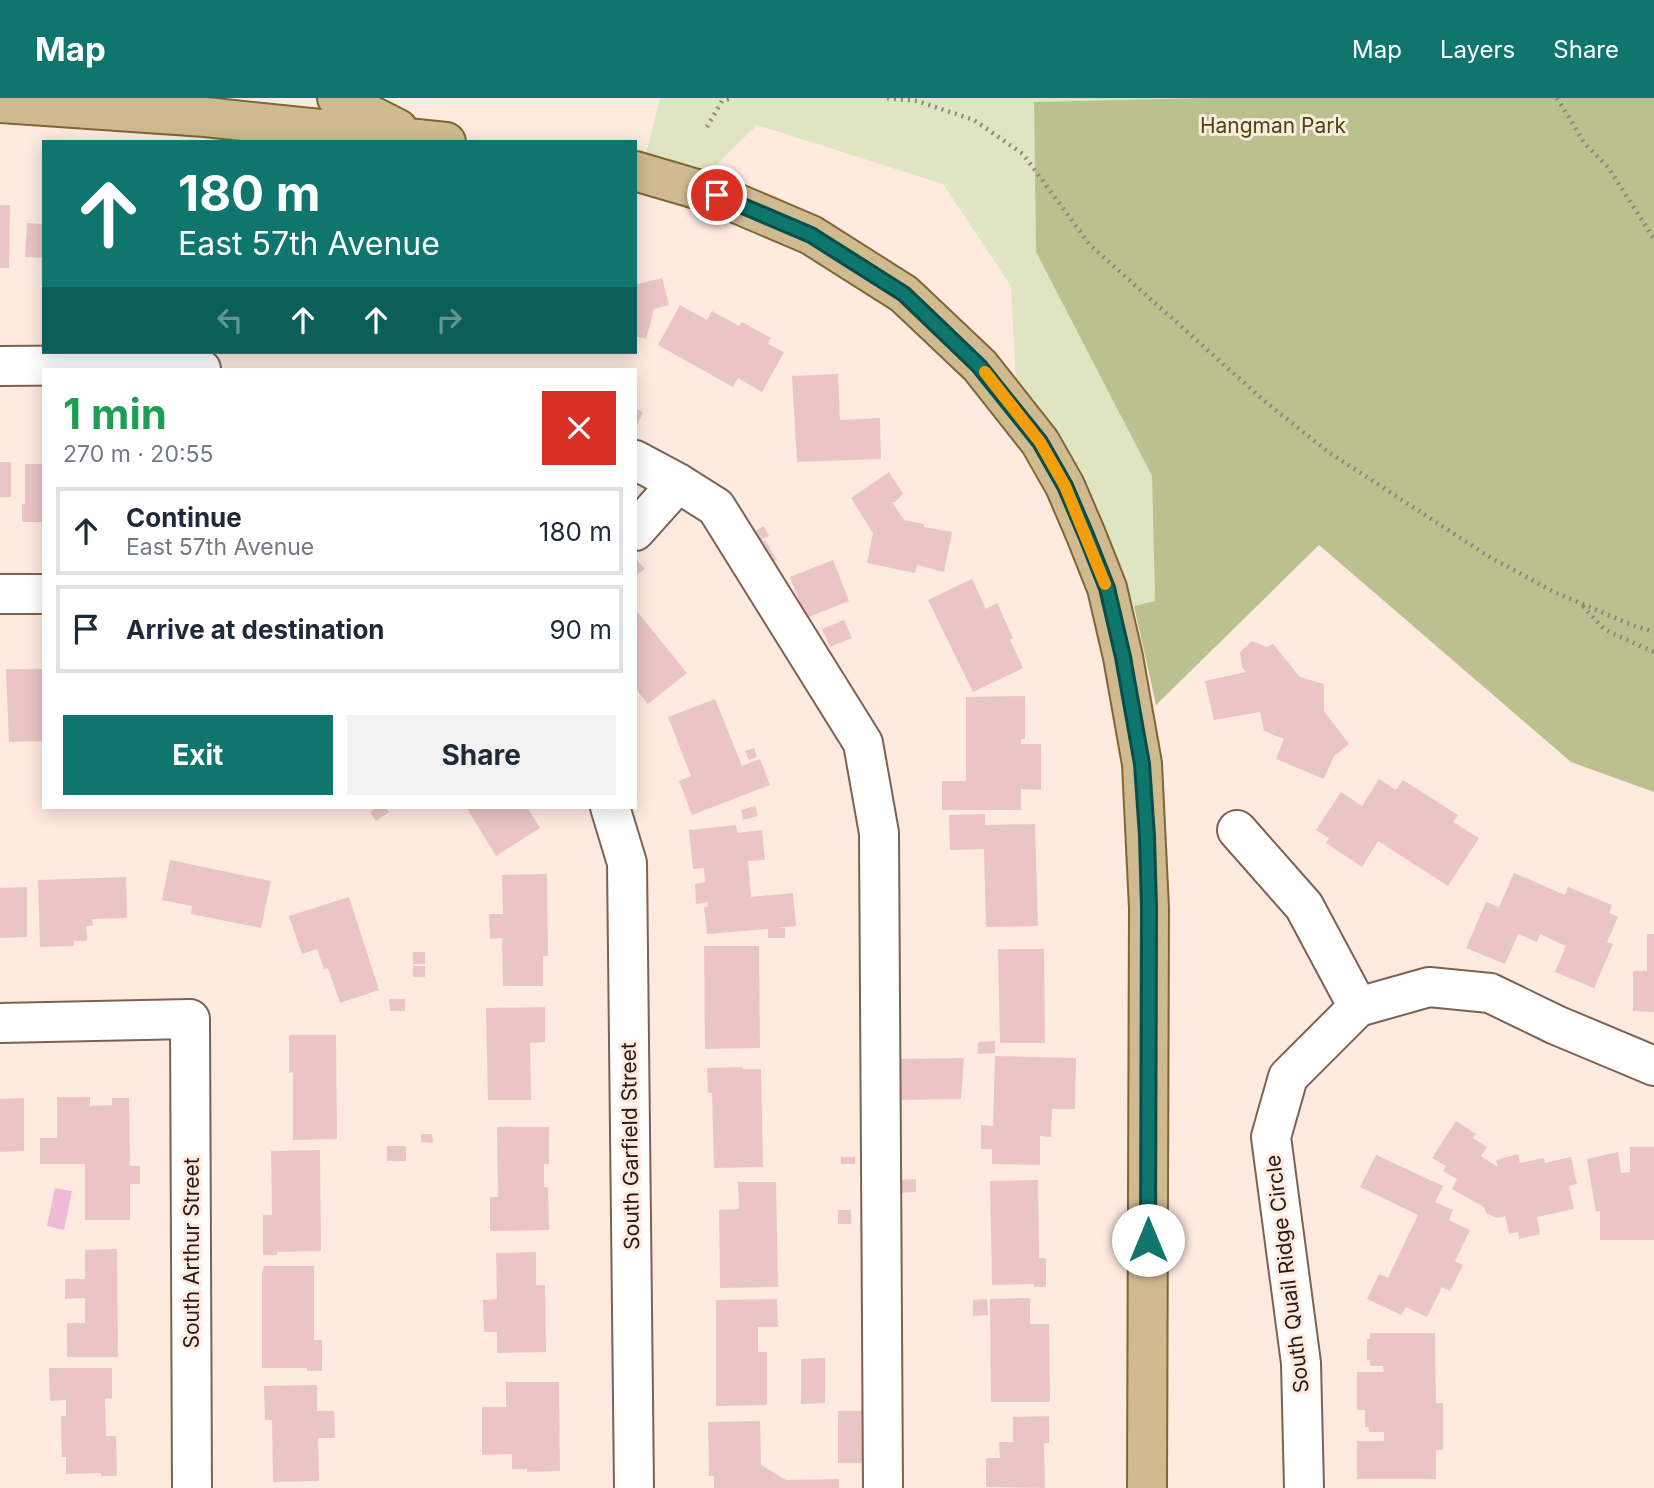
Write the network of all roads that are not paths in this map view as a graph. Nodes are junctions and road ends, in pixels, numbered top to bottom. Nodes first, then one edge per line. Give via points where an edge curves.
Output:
1 (337, 98) edge
2 (0, 103) edge
3 (431, 140) edge
4 (637, 172) edge
5 (0, 366) edge
6 (182, 368) edge
7 (637, 461) edge
8 (678, 483) junction
9 (637, 529) edge
10 (0, 594) edge
11 (42, 594) edge
12 (611, 809) edge
13 (1237, 830) dead end
14 (1358, 1007) junction
15 (0, 1023) edge
16 (1654, 1066) edge
17 (192, 1488) edge
18 (634, 1488) edge
19 (883, 1488) edge
20 (1147, 1488) edge
21 (1304, 1488) edge

1 - 3 main road
2 - 3 main road via 205,117
4 - 20 main road via 717,195 811,235 904,294 979,366 1040,442 1065,486 1107,588 1142,764 1147,836
5 - 6 street
7 - 8 street
8 - 9 street
8 - 19 street via 716,507 863,743 879,833
10 - 11 street
12 - 18 street, South Garfield Street via 627,863
13 - 14 street via 1304,906
14 - 16 street, South Quail Ridge Circle via 1429,987 1490,993
14 - 21 street, South Quail Ridge Circle via 1288,1077 1271,1137 1301,1363
15 - 17 street, South Arthur Street via 190,1019

